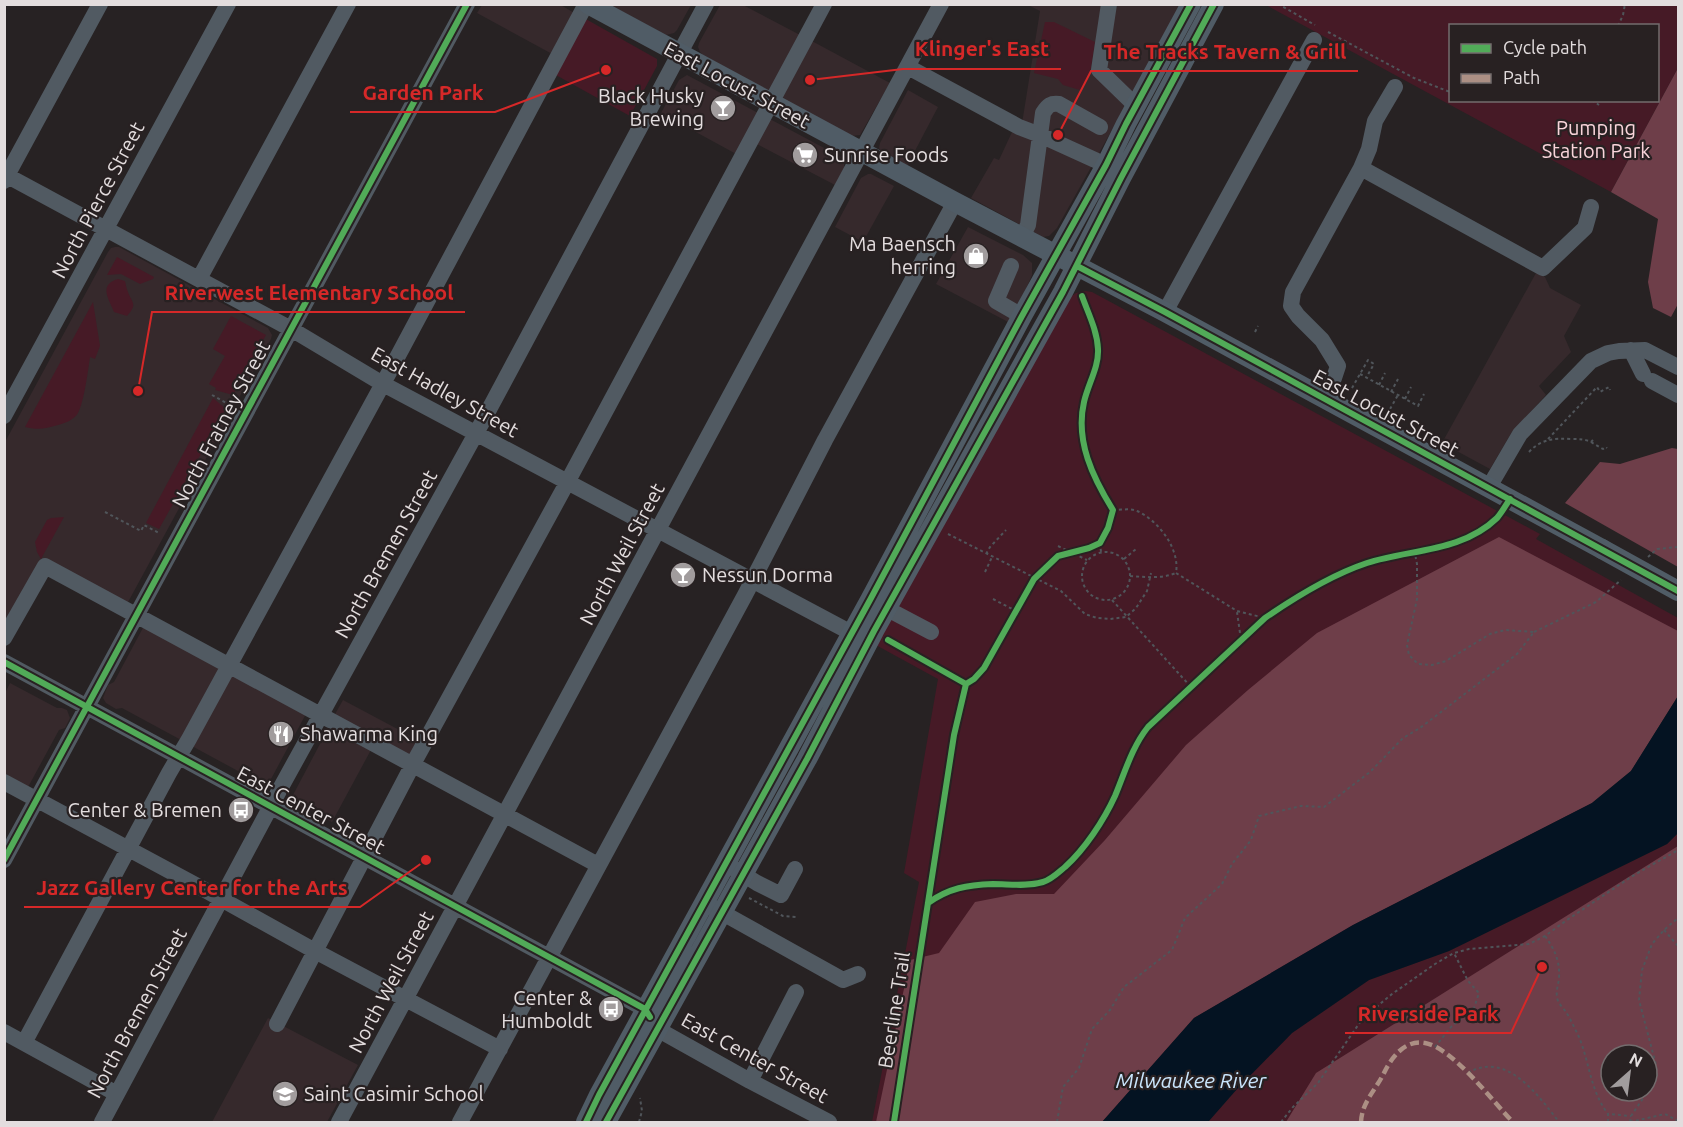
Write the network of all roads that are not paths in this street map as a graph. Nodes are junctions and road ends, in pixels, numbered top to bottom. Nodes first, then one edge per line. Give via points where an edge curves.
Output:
1 (100, 4) edge
2 (228, 4) edge
3 (348, 4) edge
4 (467, 4) edge
5 (587, 4) edge
6 (706, 4) edge
7 (824, 4) edge
8 (941, 4) edge
9 (1109, 4) edge
10 (1191, 4) edge
11 (1214, 4) edge
12 (1314, 39) dead end
13 (679, 54) junction
14 (908, 66) junction
15 (1395, 87) dead end
16 (771, 103) junction
17 (1136, 106) junction
18 (1100, 127) dead end
19 (1040, 135) junction
20 (862, 152) junction
21 (1106, 165) junction
22 (1361, 168) junction
23 (5, 177) edge
24 (956, 202) junction
25 (1591, 207) dead end
26 (106, 229) junction
27 (1022, 237) junction
28 (1056, 255) junction
29 (1011, 266) dead end
30 (1077, 266) junction
31 (199, 279) junction
32 (1165, 312) junction
33 (1022, 316) junction
34 (291, 329) junction
35 (1631, 350) junction
36 (1678, 366) edge
37 (383, 384) junction
38 (1678, 395) edge
39 (1323, 398) junction
40 (4, 416) edge
41 (476, 434) junction
42 (567, 482) junction
43 (1489, 487) junction
44 (658, 531) junction
45 (753, 580) junction
46 (1678, 591) edge
47 (878, 604) junction
48 (136, 615) junction
49 (931, 632) dead end
50 (4, 638) edge
51 (860, 638) junction
52 (4, 662) edge
53 (229, 664) junction
54 (87, 707) junction
55 (322, 714) junction
56 (179, 757) junction
57 (413, 764) junction
58 (4, 782) edge
59 (37, 800) junction
60 (271, 806) junction
61 (505, 814) junction
62 (129, 848) junction
63 (363, 856) junction
64 (4, 860) edge
65 (725, 863) junction
66 (598, 865) junction
67 (795, 869) dead end
68 (744, 874) junction
69 (222, 899) junction
70 (704, 902) junction
71 (456, 907) junction
72 (723, 912) junction
73 (315, 951) junction
74 (549, 957) junction
75 (858, 974) dead end
76 (796, 992) dead end
77 (405, 999) junction
78 (645, 1009) junction
79 (277, 1024) dead end
80 (657, 1029) junction
81 (4, 1032) edge
82 (24, 1043) junction
83 (500, 1049) junction
84 (750, 1081) junction
85 (117, 1094) junction
86 (102, 1122) edge
87 (339, 1122) edge
88 (460, 1122) edge
89 (586, 1122) edge
90 (606, 1122) edge
91 (829, 1122) edge

1 - 23 street
2 - 26 street, North Pierce Street
3 - 31 street
4 - 34 street, North Fratney Street
5 - 13 main road, East Locust Street
5 - 37 street
6 - 13 street, North Bremen Street
7 - 16 street
8 - 14 street, North Weil Street
9 - 17 street via 1100,70
10 - 17 main road
11 - 30 main road
12 - 32 street
13 - 16 main road, East Locust Street
13 - 41 street, North Bremen Street
14 - 19 street
14 - 20 street, North Weil Street
15 - 22 street via 1376,121
16 - 20 main road, East Locust Street
16 - 42 street
17 - 21 main road
18 - 19 street via 1054,103 1043,112
19 - 21 street
19 - 27 street via 1028,225
20 - 24 main road, East Locust Street
20 - 44 street, North Weil Street
21 - 28 main road
22 - 25 street via 1544,268 1585,228
22 - 39 street via 1293,292 1291,306 1322,340 1338,366
23 - 26 street, East Hadley Street
24 - 27 main road, East Locust Street
24 - 45 street
26 - 31 street, East Hadley Street
26 - 40 street, North Pierce Street
27 - 28 main road, East Locust Street
28 - 30 main road, East Locust Street
28 - 33 main road
29 - 33 street via 996,301
30 - 32 main road, East Locust Street
30 - 47 main road
31 - 34 street, East Hadley Street
32 - 39 main road, East Locust Street
33 - 47 main road
34 - 37 street, East Hadley Street
34 - 48 street, North Fratney Street
35 - 36 street via 1652,352
35 - 38 street via 1647,377
35 - 43 street via 1608,353 1591,361 1520,434
37 - 41 street, East Hadley Street
37 - 53 street
39 - 43 main road, East Locust Street
41 - 42 street, East Hadley Street
41 - 55 street, North Bremen Street
42 - 44 street, East Hadley Street
42 - 57 street
43 - 46 main road, East Locust Street, bridge
44 - 45 street, East Hadley Street
44 - 61 street, North Weil Street
45 - 51 street, East Hadley Street
45 - 66 street
47 - 49 street
47 - 51 main road
48 - 50 street via 45,566
48 - 53 street
48 - 54 street, North Fratney Street
51 - 65 main road
51 - 68 main road via 807,759
52 - 54 street, East Center Street
53 - 55 street
53 - 56 street
54 - 56 street, East Center Street
54 - 59 street, North Fratney Street
55 - 57 street
55 - 60 street, North Bremen Street
56 - 60 street, East Center Street
56 - 62 street
57 - 61 street
57 - 63 street
58 - 59 street
59 - 62 street
59 - 64 street, North Fratney Street
60 - 63 street, East Center Street
60 - 69 street, North Bremen Street
61 - 66 street
61 - 71 street, North Weil Street
62 - 69 street
62 - 82 street
63 - 71 street, East Center Street
63 - 73 street
65 - 68 street
65 - 70 main road
66 - 74 street
67 - 68 street via 781,895
68 - 72 main road
69 - 73 street
69 - 85 street, North Bremen Street
70 - 72 street
70 - 78 main road
71 - 74 street, East Center Street
71 - 77 street, North Weil Street
72 - 75 street via 843,980
72 - 80 main road
73 - 77 street
73 - 79 street
74 - 78 street, East Center Street
74 - 83 street
76 - 84 street
77 - 83 street
77 - 87 street, North Weil Street
78 - 80 street, East Center Street
78 - 89 main road
80 - 84 street, East Center Street
80 - 90 main road
81 - 82 street
82 - 85 street
83 - 88 street
84 - 91 street, East Center Street
85 - 86 street, North Bremen Street

